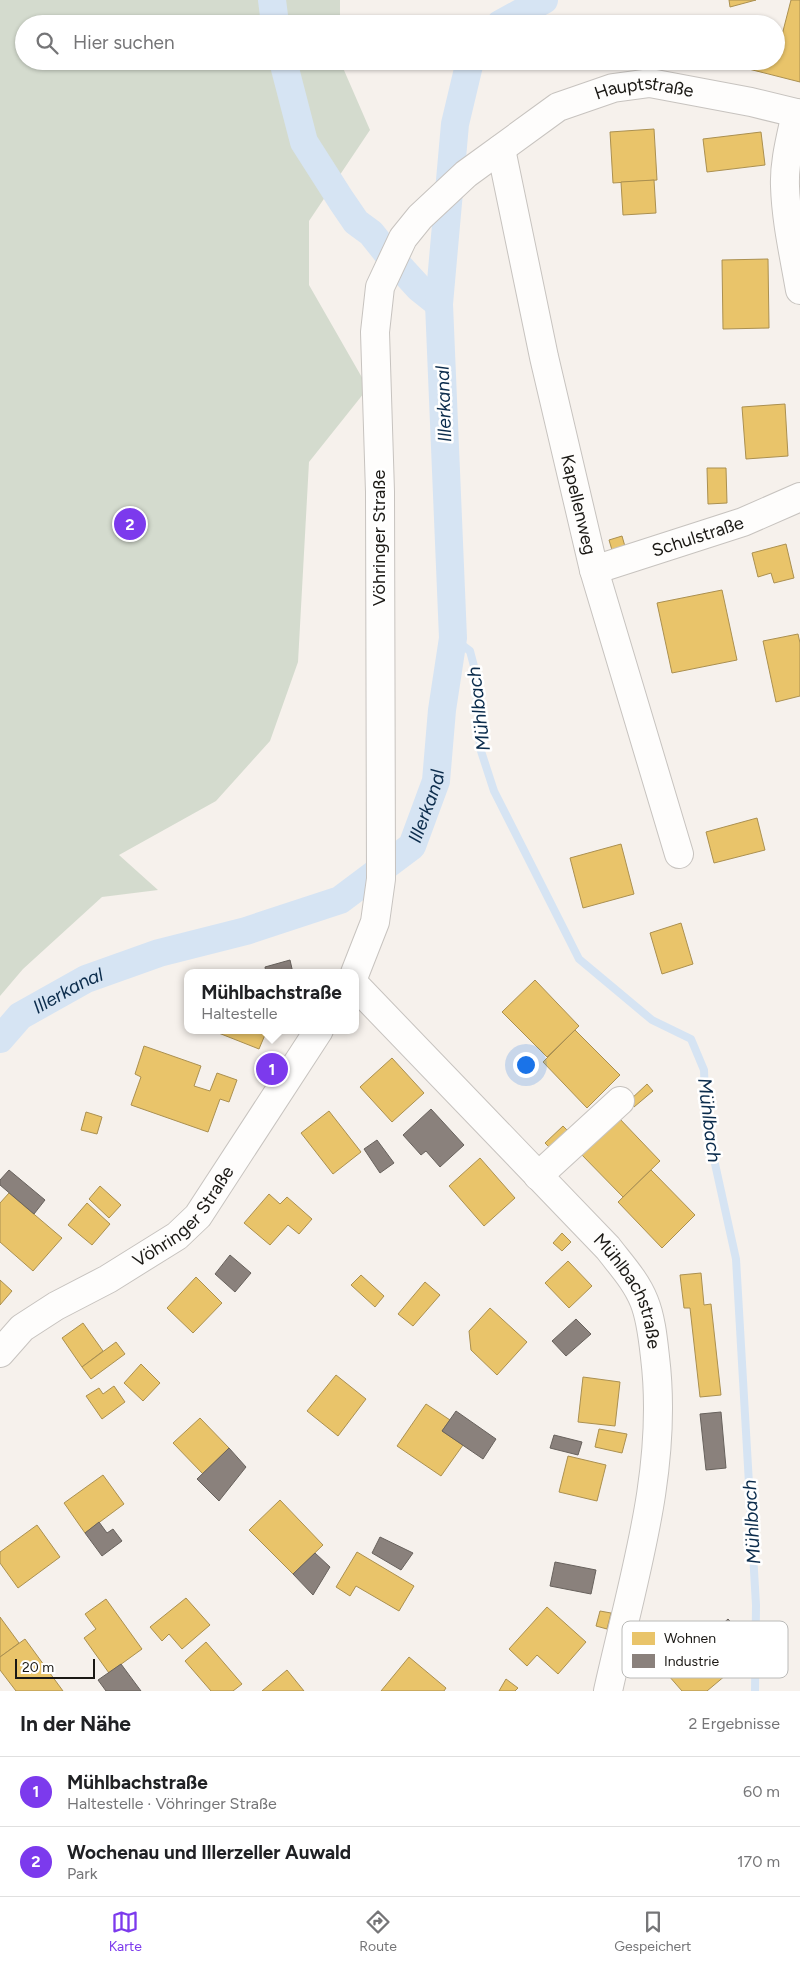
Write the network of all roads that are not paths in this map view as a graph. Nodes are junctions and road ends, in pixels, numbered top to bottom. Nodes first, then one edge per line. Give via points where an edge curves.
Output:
1 (798, 114) edge
2 (501, 149) junction
3 (800, 290) edge
4 (800, 498) edge
5 (594, 570) junction
6 (679, 854) dead end
7 (357, 969) edge
8 (359, 989) edge
9 (316, 1034) edge
10 (620, 1100) dead end
11 (538, 1176) junction
12 (0, 1353) edge
13 (624, 1621) edge
14 (622, 1630) edge
15 (608, 1691) edge

1 - 2 street, Hauptstraße via 650,83 613,88 558,107
1 - 3 street via 785,184 787,219
2 - 5 street, Kapellenweg via 544,357
2 - 7 street, Vöhringer Straße via 466,174 420,217 403,238 380,287 375,332 375,381 380,492 381,879 375,922
4 - 5 street, Schulstraße via 742,522
5 - 6 street, Kapellenweg
8 - 11 street, Mühlbachstraße
9 - 12 street, Vöhringer Straße via 198,1216 177,1236 22,1328
10 - 11 street
11 - 13 street, Mühlbachstraße via 608,1248 633,1280 644,1302 653,1341 658,1380 655,1470
14 - 15 street, Mühlbachstraße

